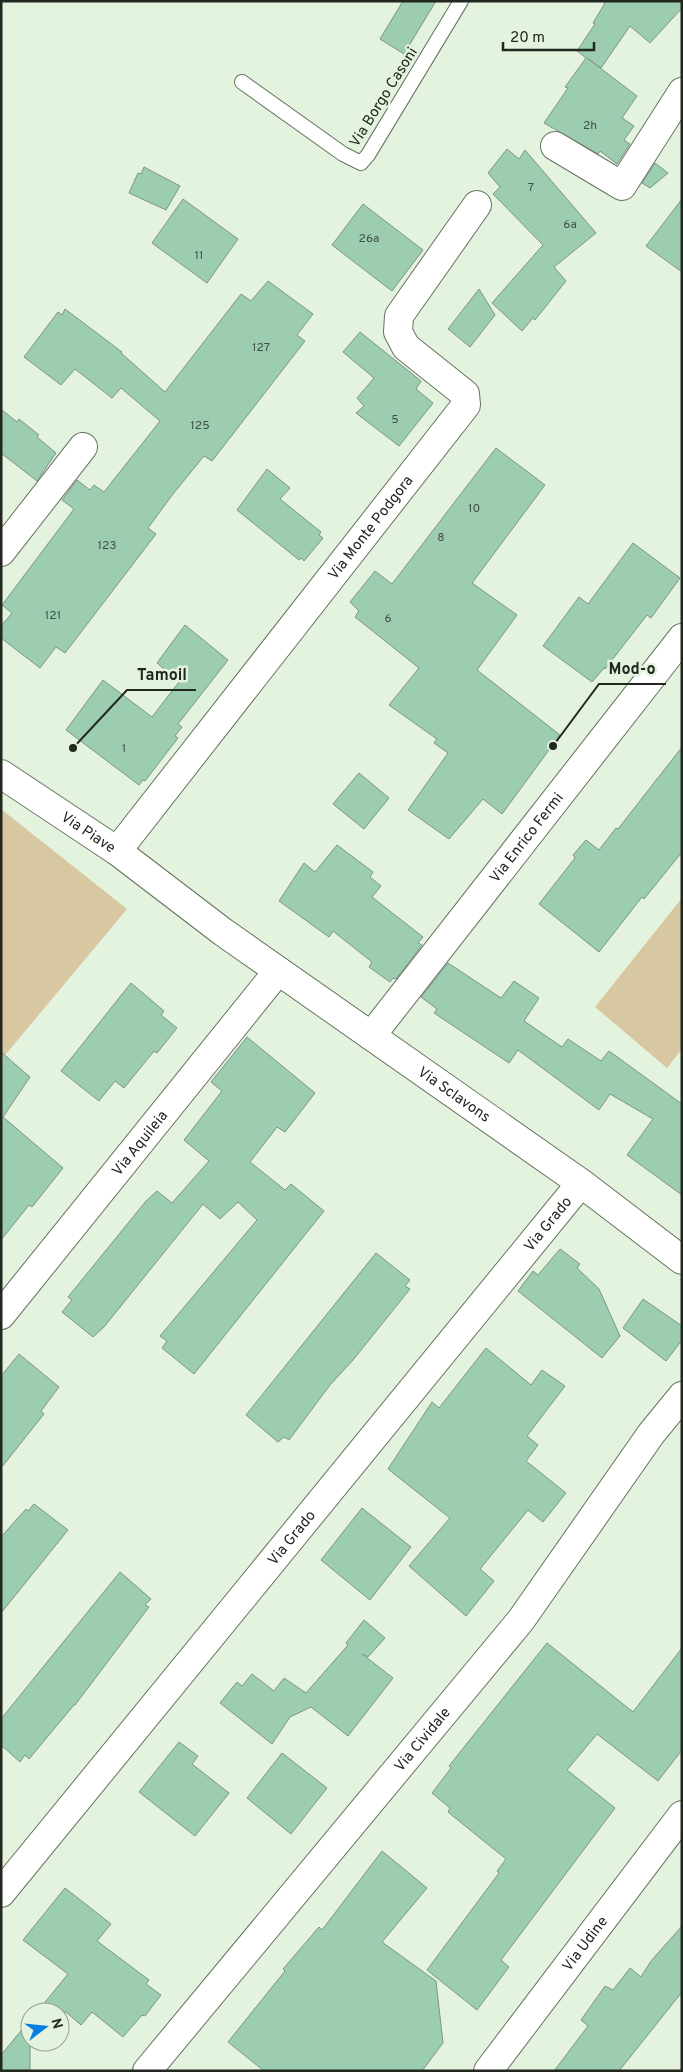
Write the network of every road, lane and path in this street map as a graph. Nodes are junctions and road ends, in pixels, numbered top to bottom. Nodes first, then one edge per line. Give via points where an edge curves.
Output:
1 (461, 1) edge
2 (242, 82) dead end
3 (682, 92) edge
4 (555, 146) dead end
5 (477, 205) dead end
6 (82, 447) dead end
7 (1, 552) edge
8 (682, 638) edge
9 (1, 774) edge
10 (117, 850) junction
11 (223, 932) joint
12 (278, 971) junction
13 (371, 1036) junction
14 (581, 1183) junction
15 (682, 1260) edge
16 (1, 1315) edge
17 (682, 1396) edge
18 (682, 1815) edge
19 (1, 1893) edge
20 (147, 2071) edge
21 (488, 2071) edge

1 - 2 lane, Via Borgo Casoni via 361,163 343,154
3 - 4 street via 622,186
5 - 10 street, Via Monte Podgora via 399,316 398,332 406,347 465,394 466,405
6 - 7 street
8 - 13 street, Via Enrico Fermi
9 - 10 street, Via Piave
10 - 11 street, Via Piave
11 - 12 street, Via Sclavons
12 - 13 street, Via Sclavons
12 - 16 street, Via Aquileia
13 - 14 street, Via Sclavons
14 - 15 street, Via Sclavons
14 - 19 street, Via Grado
17 - 20 street, Via Cividale via 651,1434 521,1620
18 - 21 street, Via Udine

